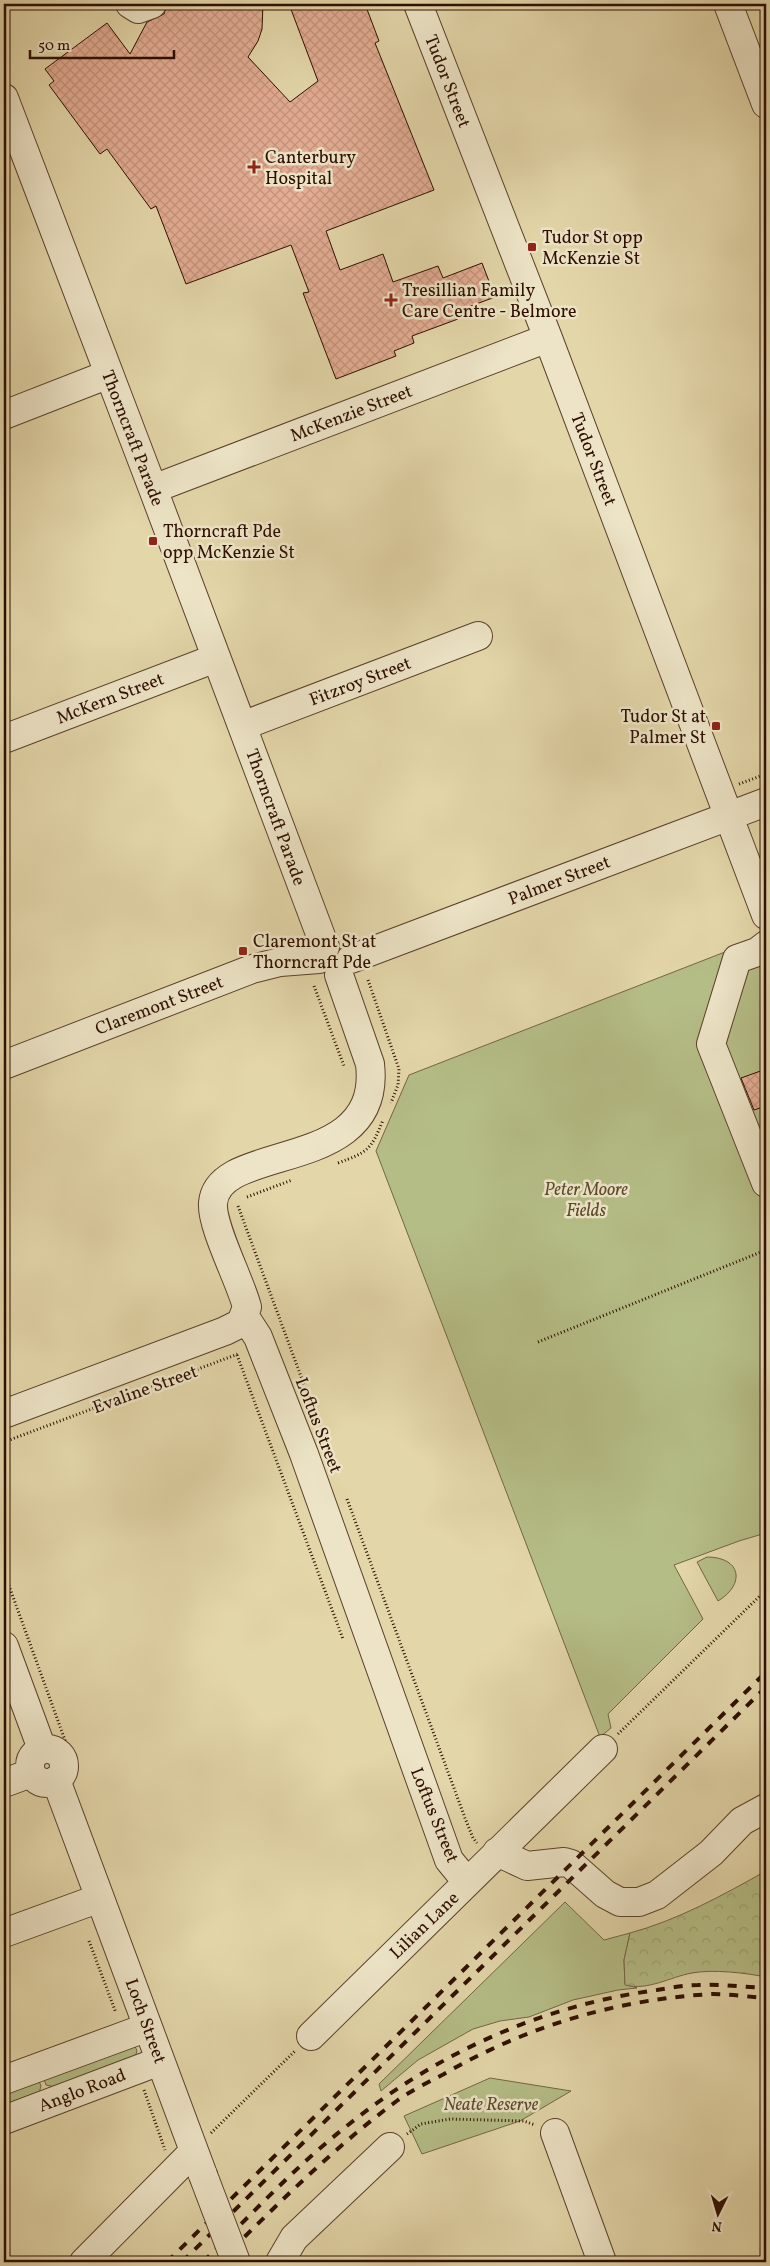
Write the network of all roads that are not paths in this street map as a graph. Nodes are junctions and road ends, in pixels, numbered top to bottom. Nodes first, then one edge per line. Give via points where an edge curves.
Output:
1 (130, 4) edge
2 (152, 4) edge
3 (418, 4) edge
4 (728, 4) edge
5 (764, 92) edge
6 (4, 98) edge
7 (548, 338) junction
8 (109, 374) junction
9 (4, 415) edge
10 (153, 489) junction
11 (478, 636) dead end
12 (216, 658) junction
13 (242, 726) junction
14 (4, 739) edge
15 (766, 802) edge
16 (730, 816) junction
17 (766, 915) edge
18 (766, 944) edge
19 (333, 960) junction
20 (4, 1064) edge
21 (379, 1100) joint
22 (766, 1183) edge
23 (245, 1316) junction
24 (4, 1414) edge
25 (4, 1646) edge
26 (603, 1749) road end
27 (51, 1768) junction
28 (4, 1783) edge
29 (766, 1808) edge
30 (498, 1852) junction
31 (467, 1882) junction
32 (100, 1898) junction
33 (4, 1933) edge
34 (148, 2027) junction
35 (310, 2036) road end
36 (160, 2061) junction
37 (4, 2080) edge
38 (4, 2120) edge
39 (555, 2133) road end
40 (390, 2146) road end
41 (198, 2163) junction
42 (84, 2262) edge
43 (236, 2262) edge
44 (280, 2262) edge
45 (602, 2262) edge

1 - 2 street via 138,9
3 - 7 street, Tudor Street
4 - 5 street
6 - 8 street, Thorncraft Parade
7 - 10 street, McKenzie Street
7 - 16 street, Tudor Street
8 - 9 street
8 - 10 street, Thorncraft Parade
10 - 12 street, Thorncraft Parade
11 - 13 street, Fitzroy Street
12 - 13 street, Thorncraft Parade
12 - 14 street, McKern Street
13 - 19 street, Thorncraft Parade
15 - 16 street, Palmer Street
16 - 17 street, Tudor Street
16 - 19 street, Palmer Street
18 - 22 street via 757,952 737,959 711,1044
19 - 20 street, Claremont Street via 280,962 252,969
19 - 21 street, Thorncraft Parade via 370,1064
21 - 23 street, Loftus Street via 340,1135 241,1172 218,1188 213,1204 215,1219 244,1295
23 - 24 street, Evaline Street via 236,1327
23 - 31 street, Loftus Street via 262,1346 304,1454 449,1860
25 - 27 street, Loch Street
26 - 30 street, Lilian Lane
27 - 28 street
27 - 32 street, Loch Street
29 - 30 street via 742,1820 711,1853 657,1895 639,1902 620,1902 605,1894 571,1864 527,1866
30 - 31 street, Lilian Lane
31 - 35 street, Lilian Lane
32 - 33 street
32 - 34 street, Loch Street
34 - 36 street, Loch Street
34 - 37 street, Anglo Road
36 - 38 street, Anglo Road
36 - 41 street, Loch Street
39 - 45 street
40 - 44 street via 294,2238
41 - 42 street via 174,2171
41 - 43 street, Loch Street, bridge

